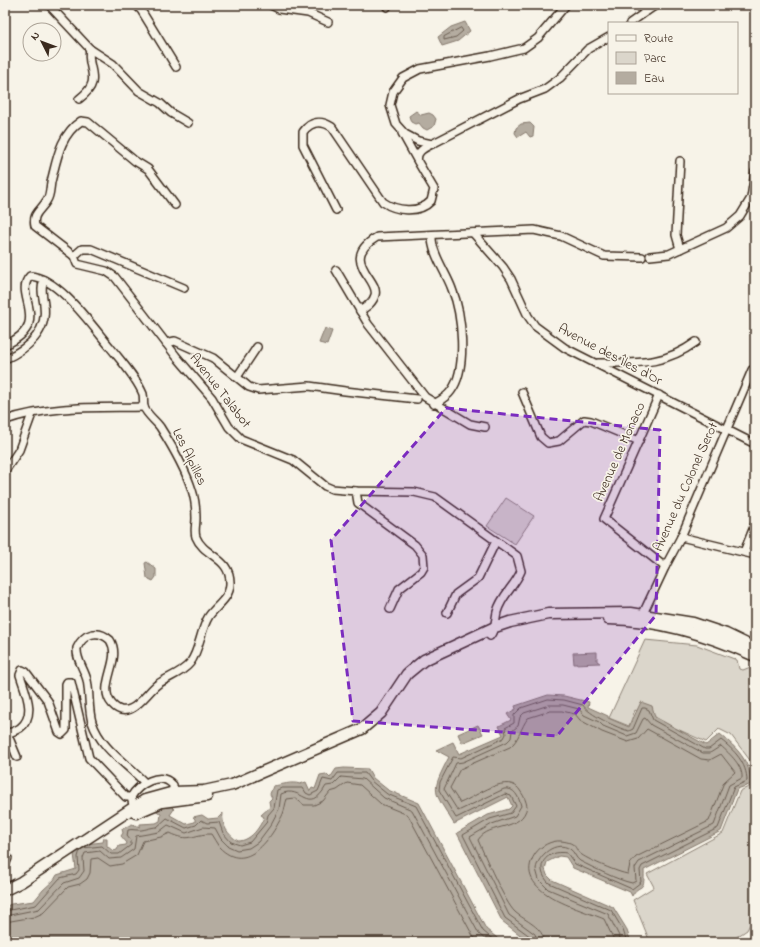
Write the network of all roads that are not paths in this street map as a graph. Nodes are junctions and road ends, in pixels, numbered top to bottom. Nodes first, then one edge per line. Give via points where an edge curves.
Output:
1 (49, 5) edge
2 (136, 5) edge
3 (271, 5) edge
4 (566, 5) edge
5 (637, 5) edge
6 (656, 5) edge
7 (647, 11) junction
8 (328, 22) dead end
9 (631, 22) edge
10 (608, 38) edge
11 (90, 49) junction
12 (176, 67) dead end
13 (79, 99) dead end
14 (188, 122) dead end
15 (400, 130) junction
16 (432, 144) junction
17 (680, 161) dead end
18 (418, 162) junction
19 (755, 172) edge
20 (175, 205) dead end
21 (336, 210) dead end
22 (473, 233) junction
23 (432, 235) junction
24 (680, 249) junction
25 (74, 256) junction
26 (650, 256) dead end
27 (642, 257) dead end
28 (336, 270) dead end
29 (44, 280) junction
30 (184, 288) dead end
31 (360, 311) junction
32 (696, 342) dead end
33 (166, 343) junction
34 (5, 346) edge
35 (185, 347) junction
36 (257, 347) dead end
37 (176, 356) junction
38 (5, 358) edge
39 (596, 363) junction
40 (752, 370) dead end
41 (237, 378) junction
42 (522, 392) dead end
43 (659, 395) junction
44 (417, 399) dead end
45 (434, 404) junction
46 (144, 407) junction
47 (32, 414) junction
48 (6, 420) edge
49 (484, 427) dead end
50 (726, 430) junction
51 (639, 441) junction
52 (755, 444) edge
53 (5, 471) edge
54 (356, 491) junction
55 (755, 524) edge
56 (681, 537) junction
57 (496, 541) junction
58 (744, 552) junction
59 (755, 555) edge
60 (665, 567) junction
61 (390, 609) dead end
62 (447, 613) dead end
63 (641, 618) junction
64 (493, 631) junction
65 (755, 648) edge
66 (755, 656) edge
67 (6, 733) edge
68 (17, 757) dead end
69 (144, 782) junction
70 (174, 797) junction
71 (133, 806) junction
72 (5, 854) edge
73 (5, 865) edge
74 (5, 890) edge
75 (5, 897) edge

1 - 11 street
2 - 12 street
3 - 8 street via 279,10 308,13
4 - 15 street via 538,38 524,48 420,69 403,78 393,92 390,105
5 - 7 street
6 - 7 street
7 - 9 street
10 - 16 street via 588,49 560,78 545,89 519,99
11 - 13 street via 92,82
11 - 14 street via 113,64 139,91
15 - 16 street via 418,141
15 - 18 street
16 - 18 street via 419,152
17 - 24 street via 676,235
18 - 21 street via 433,185 431,201 416,209 392,208 374,191 332,127 323,122 309,126 303,132 303,145
19 - 24 street via 751,198 740,216 726,228
20 - 25 street via 148,169 88,122 82,121 74,126 59,148 48,200 35,214 34,220 35,226
22 - 23 street
22 - 27 street via 534,230 561,236 604,256
22 - 39 street, Avenue des Îles d'Or via 511,279 535,326 566,348
23 - 31 street via 377,237 368,242 362,251 360,264 375,288 376,295 371,303
23 - 45 street via 433,246 456,299 461,350 455,384 444,399
24 - 26 street via 669,254
25 - 30 street via 82,250 91,249
25 - 33 street via 74,261 80,266 106,271 115,277
28 - 31 street
29 - 34 street via 30,276 26,280 29,324 16,340
29 - 38 street via 41,291 44,306 43,325 32,342 16,354
29 - 46 street, Les Alpilles via 77,307 130,372 142,394
31 - 45 street via 400,366 425,397
32 - 39 street via 682,353 665,360 644,363
33 - 35 street, Avenue Talabot via 175,341
33 - 37 street, Avenue Talabot
35 - 37 street via 175,352
35 - 41 street, Avenue Talabot via 213,358
36 - 41 street
37 - 54 street, Avenue Talabot via 212,398 229,427 241,439 293,460 325,486
39 - 43 street, Avenue des Îles d'Or
40 - 50 street, Avenue du Colonel Serot
41 - 44 street, Avenue Talabot via 258,390 310,386
42 - 51 street via 541,436 548,443 559,441 584,420
43 - 50 street, Avenue des Îles d'Or
43 - 51 street, Avenue de Monaco
45 - 49 street via 470,424
46 - 47 street via 89,408
46 - 69 street, Les Alpilles via 170,442 192,488 196,510 196,536 199,542 224,565 230,575 230,583 228,594 204,624 191,661 182,671 153,687 139,705 132,709 119,709 109,699 107,686 115,652 110,640 98,633 92,634 85,636 77,648 78,661 87,681 89,708 98,735 105,746
47 - 48 street via 21,414
47 - 53 street via 19,450
50 - 52 street, Avenue des Îles d'Or
50 - 56 street, Avenue du Colonel Serot
51 - 60 street, Avenue de Monaco via 604,519
54 - 57 street, Avenue Talabot via 414,492 435,496
54 - 61 street via 358,503 415,544 423,555 424,567 421,572 398,589
55 - 58 street
56 - 58 street
56 - 60 street, Avenue du Colonel Serot
57 - 62 street via 478,578 456,594
57 - 64 street, Avenue Talabot via 517,556 521,572 502,599
58 - 59 street
60 - 63 street, Avenue du Colonel Serot
63 - 64 main road via 548,620
63 - 65 main road via 693,623
63 - 66 main road via 706,636
64 - 70 main road via 420,670 386,716 365,734 234,791 218,795
67 - 68 street
67 - 71 street via 14,732 24,725 29,714 30,708 20,675 22,670 48,701 62,734 66,730 66,684 71,682 89,758
69 - 70 street via 167,780 172,783
69 - 71 street
70 - 71 main road via 145,800
70 - 71 main road via 150,806
71 - 74 main road via 21,882
71 - 75 main road via 23,888
72 - 73 street via 8,858

